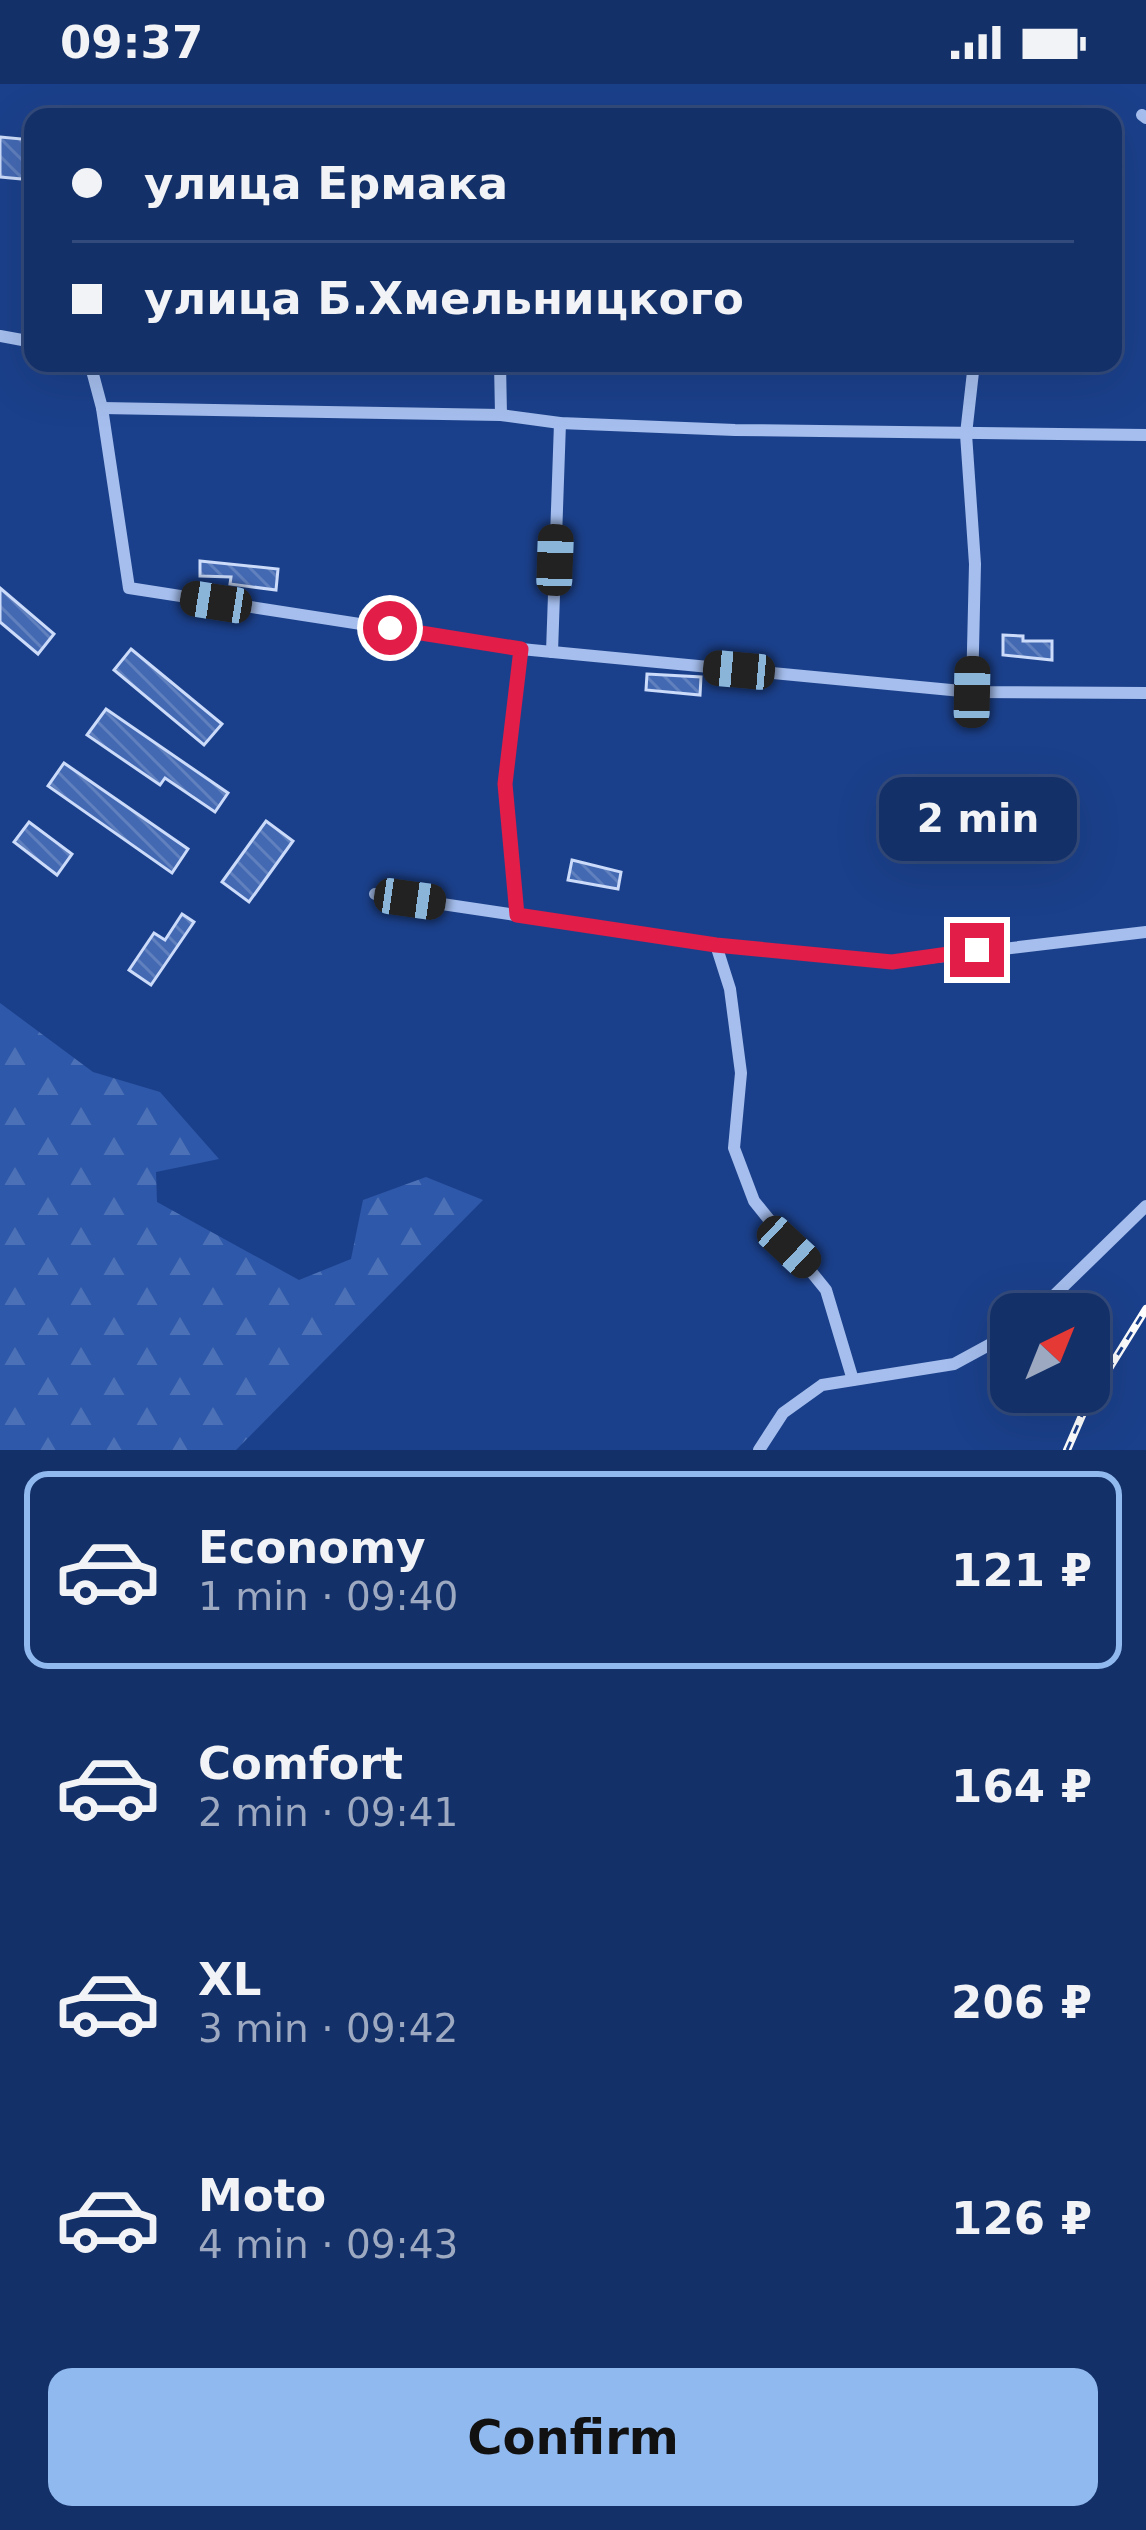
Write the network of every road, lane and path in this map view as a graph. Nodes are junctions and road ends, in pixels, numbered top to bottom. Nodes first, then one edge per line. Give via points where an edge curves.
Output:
1 (91, 372) edge
2 (500, 372) edge
3 (973, 372) edge
4 (101, 408) junction
5 (501, 415) junction
6 (560, 423) junction
7 (966, 434) junction
8 (1146, 435) edge
9 (521, 649) junction
10 (552, 652) junction
11 (972, 692) junction
12 (1146, 693) edge
13 (375, 894) dead end
14 (517, 915) junction
15 (1146, 932) edge
16 (716, 945) junction
17 (1146, 1206) edge
18 (1057, 1293) edge
19 (990, 1344) edge
20 (854, 1380) junction
21 (760, 1450) edge

1 - 4 street
2 - 5 street
3 - 7 street
4 - 5 street
4 - 9 street via 129,588
5 - 6 street
6 - 7 street
6 - 10 street
7 - 8 street
7 - 11 street
9 - 10 street
9 - 14 street via 505,784
10 - 11 street
11 - 12 street
13 - 14 street
14 - 16 street
15 - 16 street via 892,962
16 - 20 street via 741,1073 734,1148 754,1201 819,1277
17 - 18 street
19 - 20 street via 954,1364
20 - 21 street via 822,1384 783,1413

